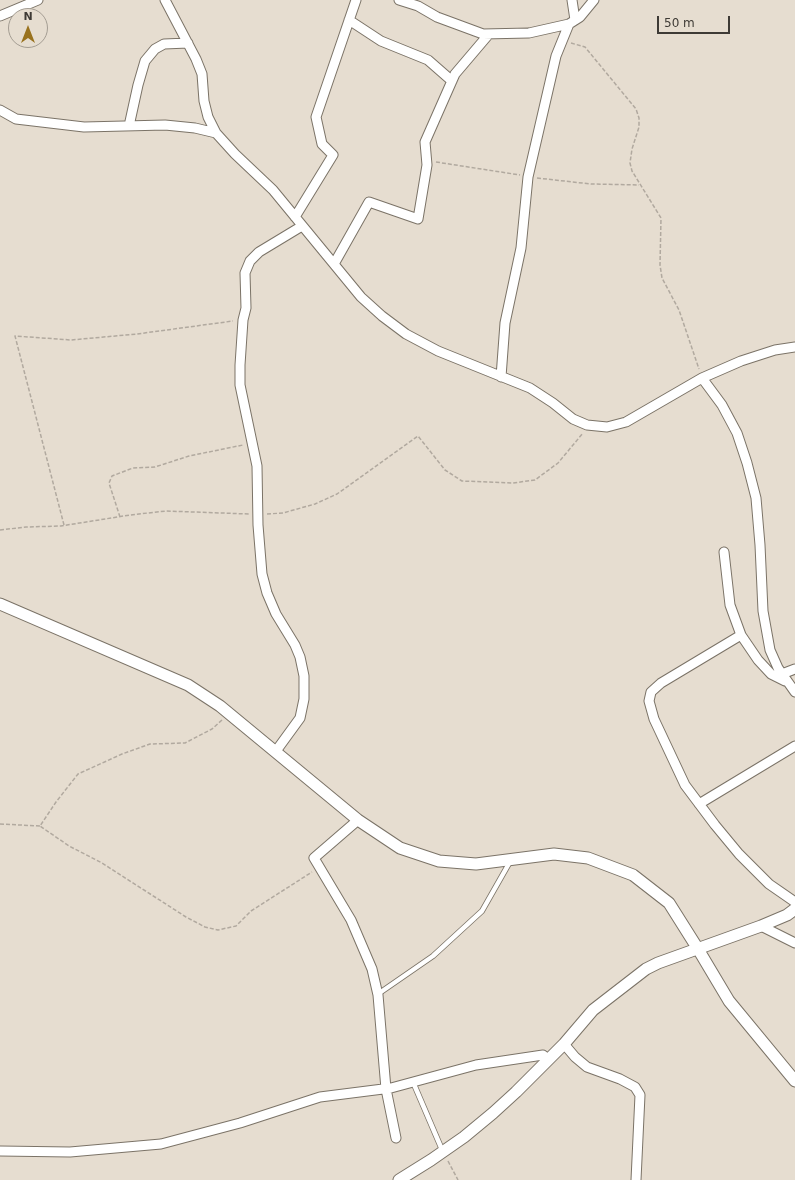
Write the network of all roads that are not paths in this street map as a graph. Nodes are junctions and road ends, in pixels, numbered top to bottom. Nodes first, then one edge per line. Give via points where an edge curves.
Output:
1 (38, 0) edge
2 (165, 0) edge
3 (356, 0) edge
4 (399, 0) edge
5 (572, 0) edge
6 (594, 0) edge
7 (0, 16) edge
8 (349, 20) junction
9 (572, 22) junction
10 (489, 34) junction
11 (188, 43) junction
12 (452, 81) junction
13 (0, 110) edge
14 (129, 126) junction
15 (216, 133) junction
16 (295, 217) junction
17 (302, 226) junction
18 (334, 264) junction
19 (795, 347) edge
20 (501, 377) junction
21 (702, 378) junction
22 (724, 552) dead end
23 (0, 604) edge
24 (741, 635) junction
25 (795, 669) edge
26 (782, 674) junction
27 (788, 683) junction
28 (795, 692) edge
29 (795, 746) edge
30 (276, 751) junction
31 (699, 804) junction
32 (358, 820) junction
33 (511, 859) junction
34 (795, 902) edge
35 (795, 909) edge
36 (761, 926) junction
37 (795, 943) edge
38 (698, 949) junction
39 (378, 994) junction
40 (564, 1044) junction
41 (548, 1059) junction
42 (795, 1081) edge
43 (413, 1082) junction
44 (386, 1089) junction
45 (396, 1138) dead end
46 (0, 1151) edge
47 (443, 1152) junction
48 (399, 1180) edge
49 (636, 1180) edge

1 - 7 street
2 - 11 street
3 - 8 street
4 - 10 street via 418,6 437,17
5 - 9 street
6 - 9 street via 580,17
8 - 12 street via 380,41 428,60
8 - 16 street via 316,117 322,144 333,155
9 - 10 street via 529,32
9 - 20 street via 556,56 528,177 521,248 505,324
10 - 12 street
11 - 14 street via 164,44 155,49 145,61
11 - 15 street via 202,74 204,101
12 - 18 street via 425,142 427,165 418,219 369,202
13 - 14 street via 16,119 84,127
14 - 15 street via 165,124
15 - 16 street via 273,190
16 - 17 street
17 - 18 street
17 - 30 street via 259,252 250,261 245,273 246,308 240,365 240,385 257,466 262,574 266,593 295,645 304,676 304,699 300,718
18 - 20 street via 361,297 406,334 438,352
19 - 21 street via 775,350 741,361
20 - 21 street via 530,388 574,420 590,426 607,427 626,422
21 - 26 street via 722,405 747,463 756,498 763,611 770,650
22 - 24 street via 730,605
23 - 30 street via 188,685 220,706
24 - 27 street via 771,674
24 - 31 street via 661,682 651,692 649,701 654,719 685,785
25 - 26 street
26 - 27 street
27 - 28 street
29 - 31 street
30 - 32 street
31 - 34 street via 739,854 769,884
32 - 33 street via 400,848 439,861 476,864
32 - 39 street via 314,858 352,920 372,969
33 - 38 street via 554,854 588,858 633,875 669,903
33 - 39 lane via 482,911 433,956
35 - 36 street
36 - 37 street
36 - 38 street
38 - 40 street via 646,969 593,1010
38 - 42 street via 730,1001
39 - 44 street
40 - 41 street
40 - 49 street via 587,1067 625,1081 635,1087 640,1095
41 - 43 street via 543,1055 476,1065
41 - 47 street via 493,1113
43 - 44 street
43 - 47 lane
44 - 45 street
44 - 46 street via 320,1097 240,1123 161,1144 70,1152
47 - 48 street

